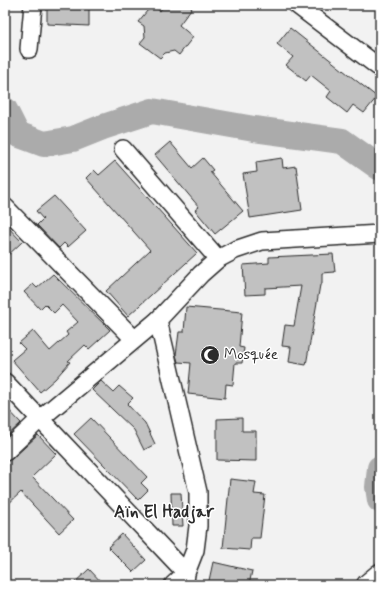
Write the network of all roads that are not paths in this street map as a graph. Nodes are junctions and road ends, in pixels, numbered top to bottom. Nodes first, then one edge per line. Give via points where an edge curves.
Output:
1 (33, 5) edge
2 (297, 5) edge
3 (29, 49) dead end
4 (380, 68) edge
5 (123, 150) dead end
6 (5, 207) edge
7 (380, 234) edge
8 (218, 259) junction
9 (158, 320) junction
10 (134, 339) junction
11 (5, 382) edge
12 (40, 418) junction
13 (5, 452) edge
14 (380, 575) edge
15 (185, 579) edge
16 (172, 585) edge
17 (368, 585) edge

1 - 3 street
2 - 4 street
5 - 8 street
6 - 10 street
7 - 8 street via 262,241
8 - 9 street
9 - 10 street
9 - 15 street via 198,492 195,550
10 - 12 street
11 - 12 street
12 - 13 street
12 - 15 street
14 - 17 main road
15 - 16 street

